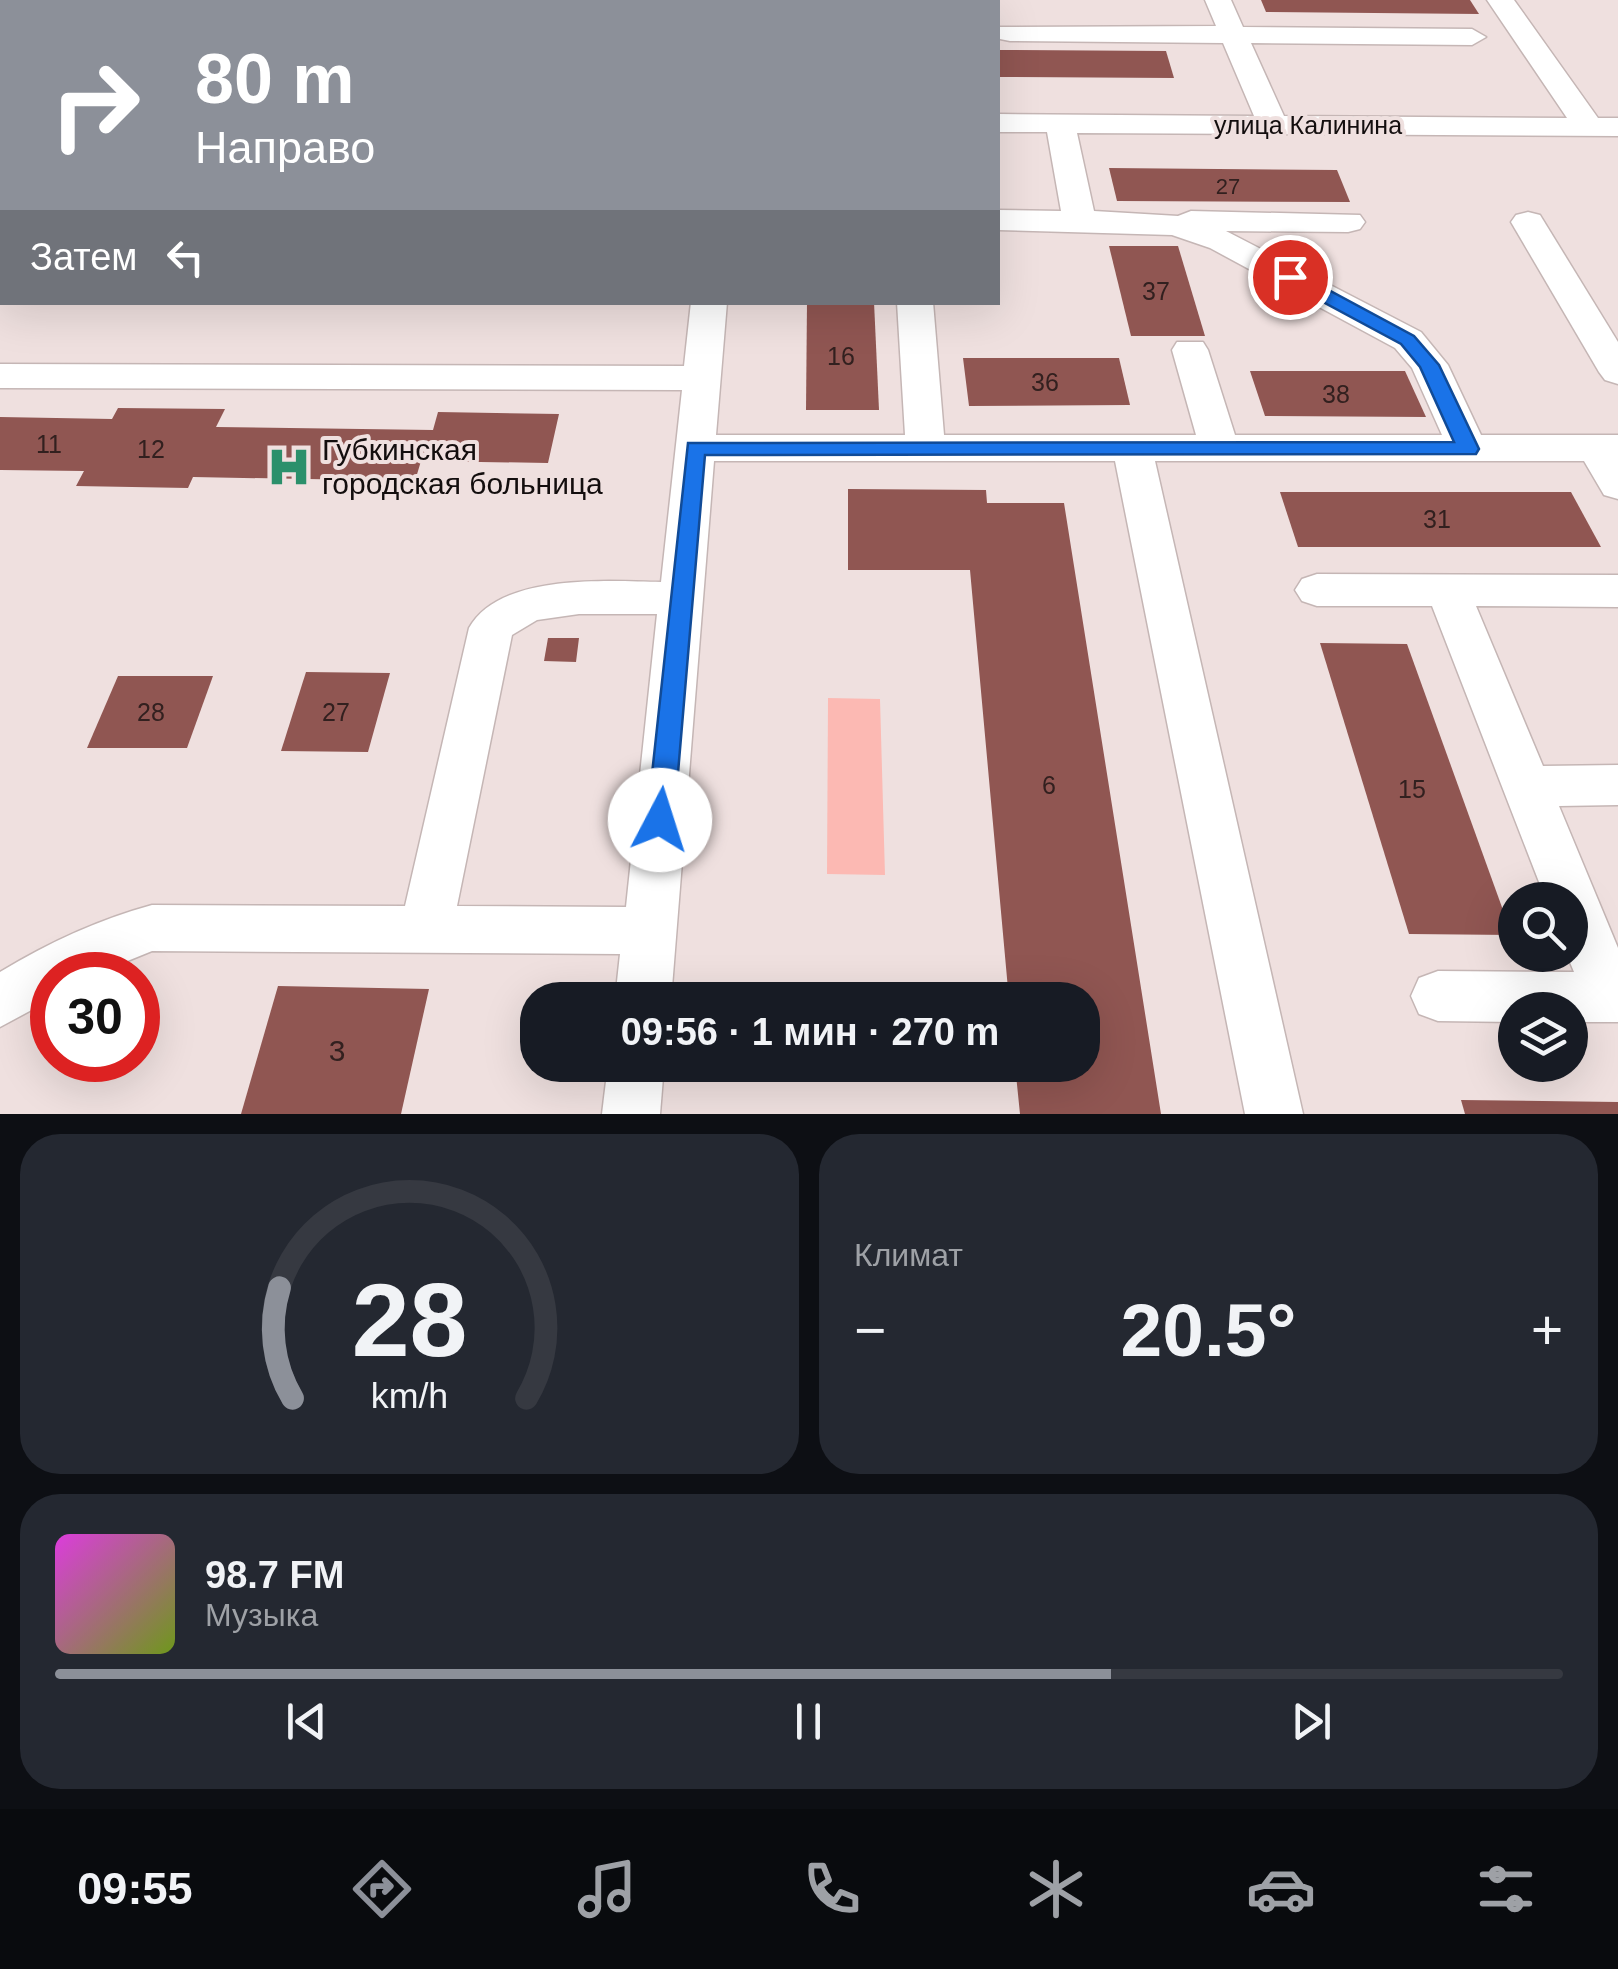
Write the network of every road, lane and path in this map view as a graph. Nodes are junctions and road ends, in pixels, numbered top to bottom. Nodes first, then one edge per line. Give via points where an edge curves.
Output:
1 (1218, 0) edge
2 (1500, 0) edge
3 (1010, 33) dead end
4 (1234, 35) junction
5 (1472, 37) dead end
6 (1000, 122) edge
7 (1060, 123) junction
8 (1273, 126) junction
9 (1604, 127) edge
10 (1000, 220) edge
11 (1079, 220) junction
12 (1150, 221) junction
13 (1348, 222) dead end
14 (1528, 222) dead end
15 (710, 305) edge
16 (915, 305) edge
17 (1190, 350) dead end
18 (1618, 372) edge
19 (0, 376) edge
20 (702, 378) junction
21 (696, 448) junction
22 (1220, 448) junction
23 (1608, 448) edge
24 (1468, 449) junction
25 (926, 450) junction
26 (1133, 450) junction
27 (1618, 485) edge
28 (1316, 590) dead end
29 (1448, 590) junction
30 (1618, 591) edge
31 (681, 598) junction
32 (1618, 785) edge
33 (1526, 786) junction
34 (426, 930) junction
35 (650, 932) junction
36 (645, 982) edge
37 (1438, 996) dead end
38 (1614, 998) edge
39 (0, 1002) edge
40 (634, 1082) edge
41 (631, 1114) edge
42 (1274, 1114) edge

1 - 4 street
2 - 9 street
3 - 4 street
4 - 5 street
4 - 8 street
6 - 7 street, улица Калинина
7 - 8 street, улица Калинина
7 - 11 street
8 - 9 street, улица Калинина
10 - 11 street
11 - 12 street
12 - 13 street
12 - 24 street via 1222,241 1408,340 1429,365
14 - 18 street
15 - 20 street
16 - 25 street
17 - 22 street
19 - 20 street
20 - 21 street
21 - 25 street
21 - 31 street
22 - 24 street
22 - 26 street
23 - 24 street
23 - 27 street
25 - 26 street
26 - 42 street
28 - 29 street
29 - 30 street
29 - 33 street
31 - 34 street via 534,605 501,615 491,628
31 - 35 street
32 - 33 street
33 - 38 street
34 - 35 street
34 - 39 street via 152,928 74,956
35 - 36 street
37 - 38 street
40 - 41 street

